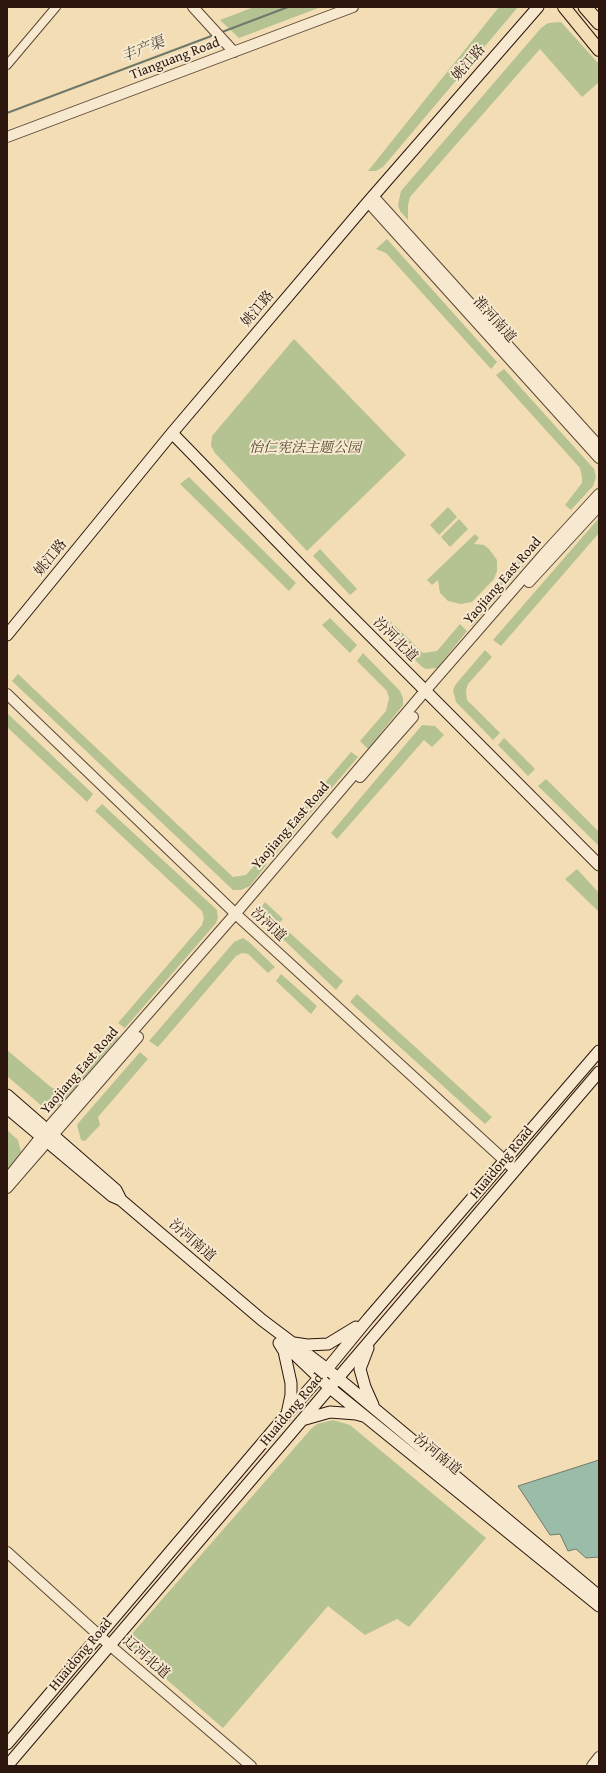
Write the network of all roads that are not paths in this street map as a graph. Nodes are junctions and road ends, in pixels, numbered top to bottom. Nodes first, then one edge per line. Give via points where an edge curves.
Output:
1 (56, 7) edge
2 (193, 7) edge
3 (353, 7) edge
4 (538, 7) edge
5 (564, 7) edge
6 (585, 7) edge
7 (599, 24) edge
8 (599, 50) edge
9 (234, 52) junction
10 (7, 65) edge
11 (7, 137) edge
12 (370, 199) junction
13 (172, 433) junction
14 (599, 446) edge
15 (599, 458) edge
16 (599, 494) edge
17 (599, 506) edge
18 (7, 635) edge
19 (7, 694) edge
20 (428, 694) junction
21 (599, 865) edge
22 (238, 916) junction
23 (599, 1051) edge
24 (599, 1072) edge
25 (7, 1095) edge
26 (7, 1108) edge
27 (47, 1136) junction
28 (505, 1161) junction
29 (515, 1170) junction
30 (7, 1179) edge
31 (7, 1188) edge
32 (368, 1319) junction
33 (262, 1320) junction
34 (274, 1334) junction
35 (375, 1336) junction
36 (288, 1341) junction
37 (327, 1369) junction
38 (338, 1378) junction
39 (319, 1379) junction
40 (330, 1388) junction
41 (375, 1409) junction
42 (287, 1414) junction
43 (368, 1419) junction
44 (301, 1421) junction
45 (7, 1552) edge
46 (599, 1596) edge
47 (599, 1606) edge
48 (99, 1636) junction
49 (109, 1645) junction
50 (7, 1744) edge
51 (599, 1757) edge
52 (8, 1766) edge
53 (251, 1766) edge
54 (592, 1766) edge

1 - 10 street
2 - 9 street
3 - 9 street, Tianguang Road
4 - 12 main road, 姚江路
5 - 8 main road
6 - 7 highway
9 - 11 street, Tianguang Road
12 - 13 main road, 姚江路
12 - 14 street, 淮河南道
12 - 15 street, 淮河南道
13 - 18 main road, 姚江路
13 - 20 main road, 汾河北道
16 - 20 street, Yaojiang East Road via 544,554
17 - 20 street, Yaojiang East Road
19 - 22 street, 汾河道
20 - 21 main road, 汾河北道
20 - 22 street, Yaojiang East Road
22 - 27 street, Yaojiang East Road
22 - 28 street, 汾河道
23 - 28 main road, Huaidong Road
24 - 29 main road, Huaidong Road
25 - 27 main road, 汾河南道
26 - 27 main road, 汾河南道
27 - 30 street, Yaojiang East Road
27 - 31 street, Yaojiang East Road
27 - 33 main road, 汾河南道 via 116,1190 121,1200
28 - 29 street, 汾河道
28 - 32 main road, Huaidong Road
29 - 35 main road, Huaidong Road
32 - 36 main road via 328,1344 307,1345
32 - 37 main road, Huaidong Road
33 - 34 main road, 汾河南道
33 - 36 main road, 汾河南道
34 - 39 main road, 汾河南道
34 - 42 main road via 284,1351 290,1372 292,1395
35 - 38 main road, Huaidong Road
35 - 41 main road via 360,1369
36 - 37 main road, 汾河南道
37 - 38 main road, 汾河南道
37 - 39 main road, Huaidong Road
38 - 40 main road, Huaidong Road
38 - 41 main road, 汾河南道
39 - 40 main road, 汾河南道
39 - 42 main road, Huaidong Road
40 - 43 main road, 汾河南道
40 - 44 main road, Huaidong Road
41 - 46 main road, 汾河南道
42 - 48 main road, Huaidong Road
43 - 44 main road via 356,1414 330,1412
43 - 47 main road, 汾河南道
44 - 49 main road, Huaidong Road via 262,1470
45 - 48 street, 辽河北道
48 - 49 street, 辽河北道
48 - 50 main road, Huaidong Road
49 - 52 main road, Huaidong Road
49 - 53 street, 辽河北道
51 - 54 street

